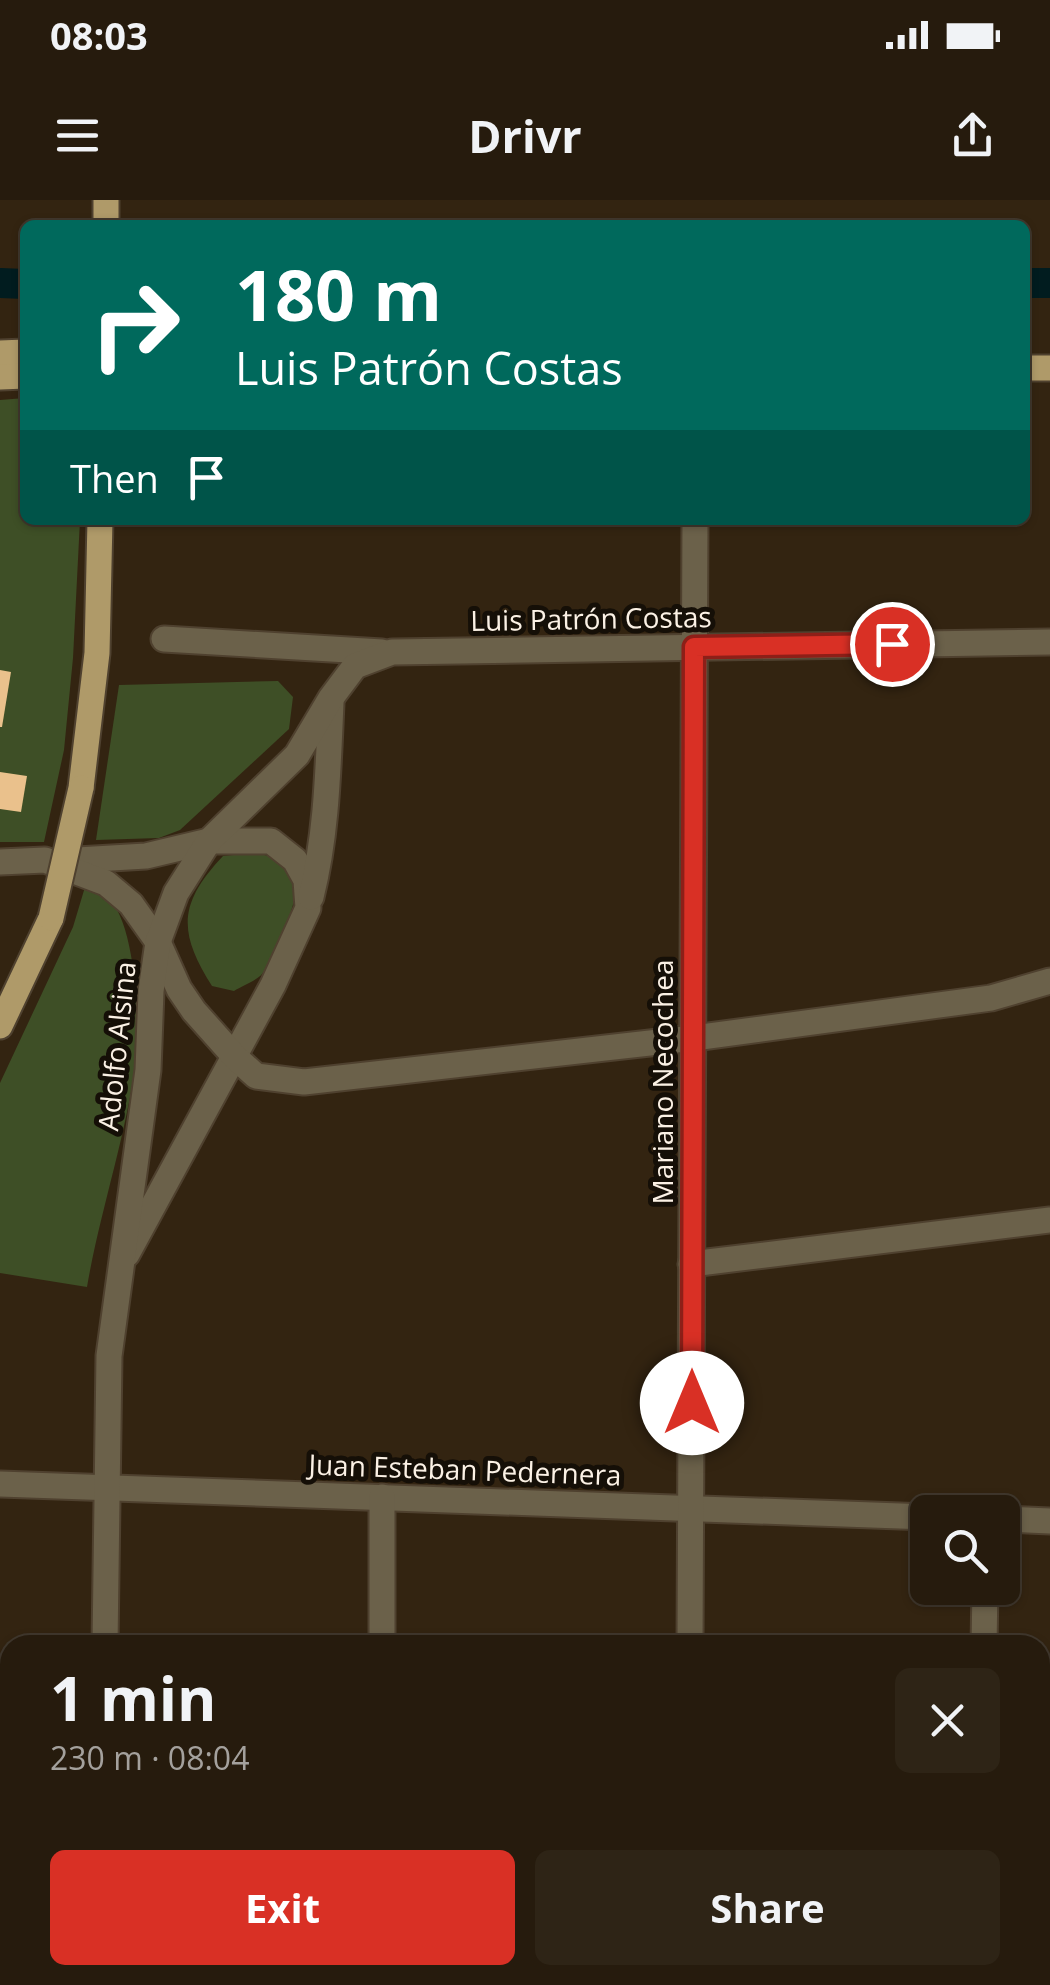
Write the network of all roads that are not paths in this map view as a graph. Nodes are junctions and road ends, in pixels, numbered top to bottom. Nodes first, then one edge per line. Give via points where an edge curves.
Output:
1 (100, 525) edge
2 (695, 525) edge
3 (164, 639) dead end
4 (1050, 642) edge
5 (694, 647) junction
6 (392, 652) junction
7 (331, 698) junction
8 (210, 841) junction
9 (45, 860) junction
10 (0, 862) edge
11 (308, 908) junction
12 (158, 942) junction
13 (1050, 981) edge
14 (0, 1026) edge
15 (694, 1038) junction
16 (235, 1057) junction
17 (1050, 1220) edge
18 (692, 1264) junction
19 (119, 1270) junction
20 (0, 1484) edge
21 (107, 1486) junction
22 (382, 1497) junction
23 (692, 1508) junction
24 (910, 1515) edge
25 (1020, 1520) edge
26 (1050, 1521) edge
27 (985, 1605) edge
28 (105, 1635) edge
29 (382, 1635) edge
30 (690, 1635) edge
31 (984, 1635) edge

1 - 14 main road, bridge via 97,653 81,788 50,918
2 - 5 street, Mariano Necochea
3 - 6 street
4 - 5 street, Luis Patrón Costas
5 - 6 street, Luis Patrón Costas
5 - 15 street, Mariano Necochea
6 - 7 street, Luis Patrón Costas via 355,666
7 - 8 street, Adolfo Alsina via 297,755
7 - 11 street, Adolfo Alsina via 325,815
8 - 9 street via 146,856
8 - 11 street via 271,841 295,860 306,880
8 - 12 street, Adolfo Alsina via 176,893
9 - 10 street
9 - 12 street via 106,883
11 - 16 street, Adolfo Alsina
12 - 16 street via 194,1011
12 - 19 street, Adolfo Alsina via 148,1070
13 - 15 street via 992,998
15 - 16 street via 304,1082 256,1076
15 - 18 street, Mariano Necochea
16 - 19 street, Adolfo Alsina
17 - 18 street
18 - 23 street, Mariano Necochea
19 - 21 street, Adolfo Alsina via 109,1356
20 - 21 street, Juan Esteban Pedernera
21 - 22 street, Juan Esteban Pedernera
21 - 28 street, Adolfo Alsina
22 - 23 street, Juan Esteban Pedernera
22 - 29 street
23 - 24 street, Juan Esteban Pedernera
23 - 30 street, Mariano Necochea
25 - 26 street
27 - 31 street

